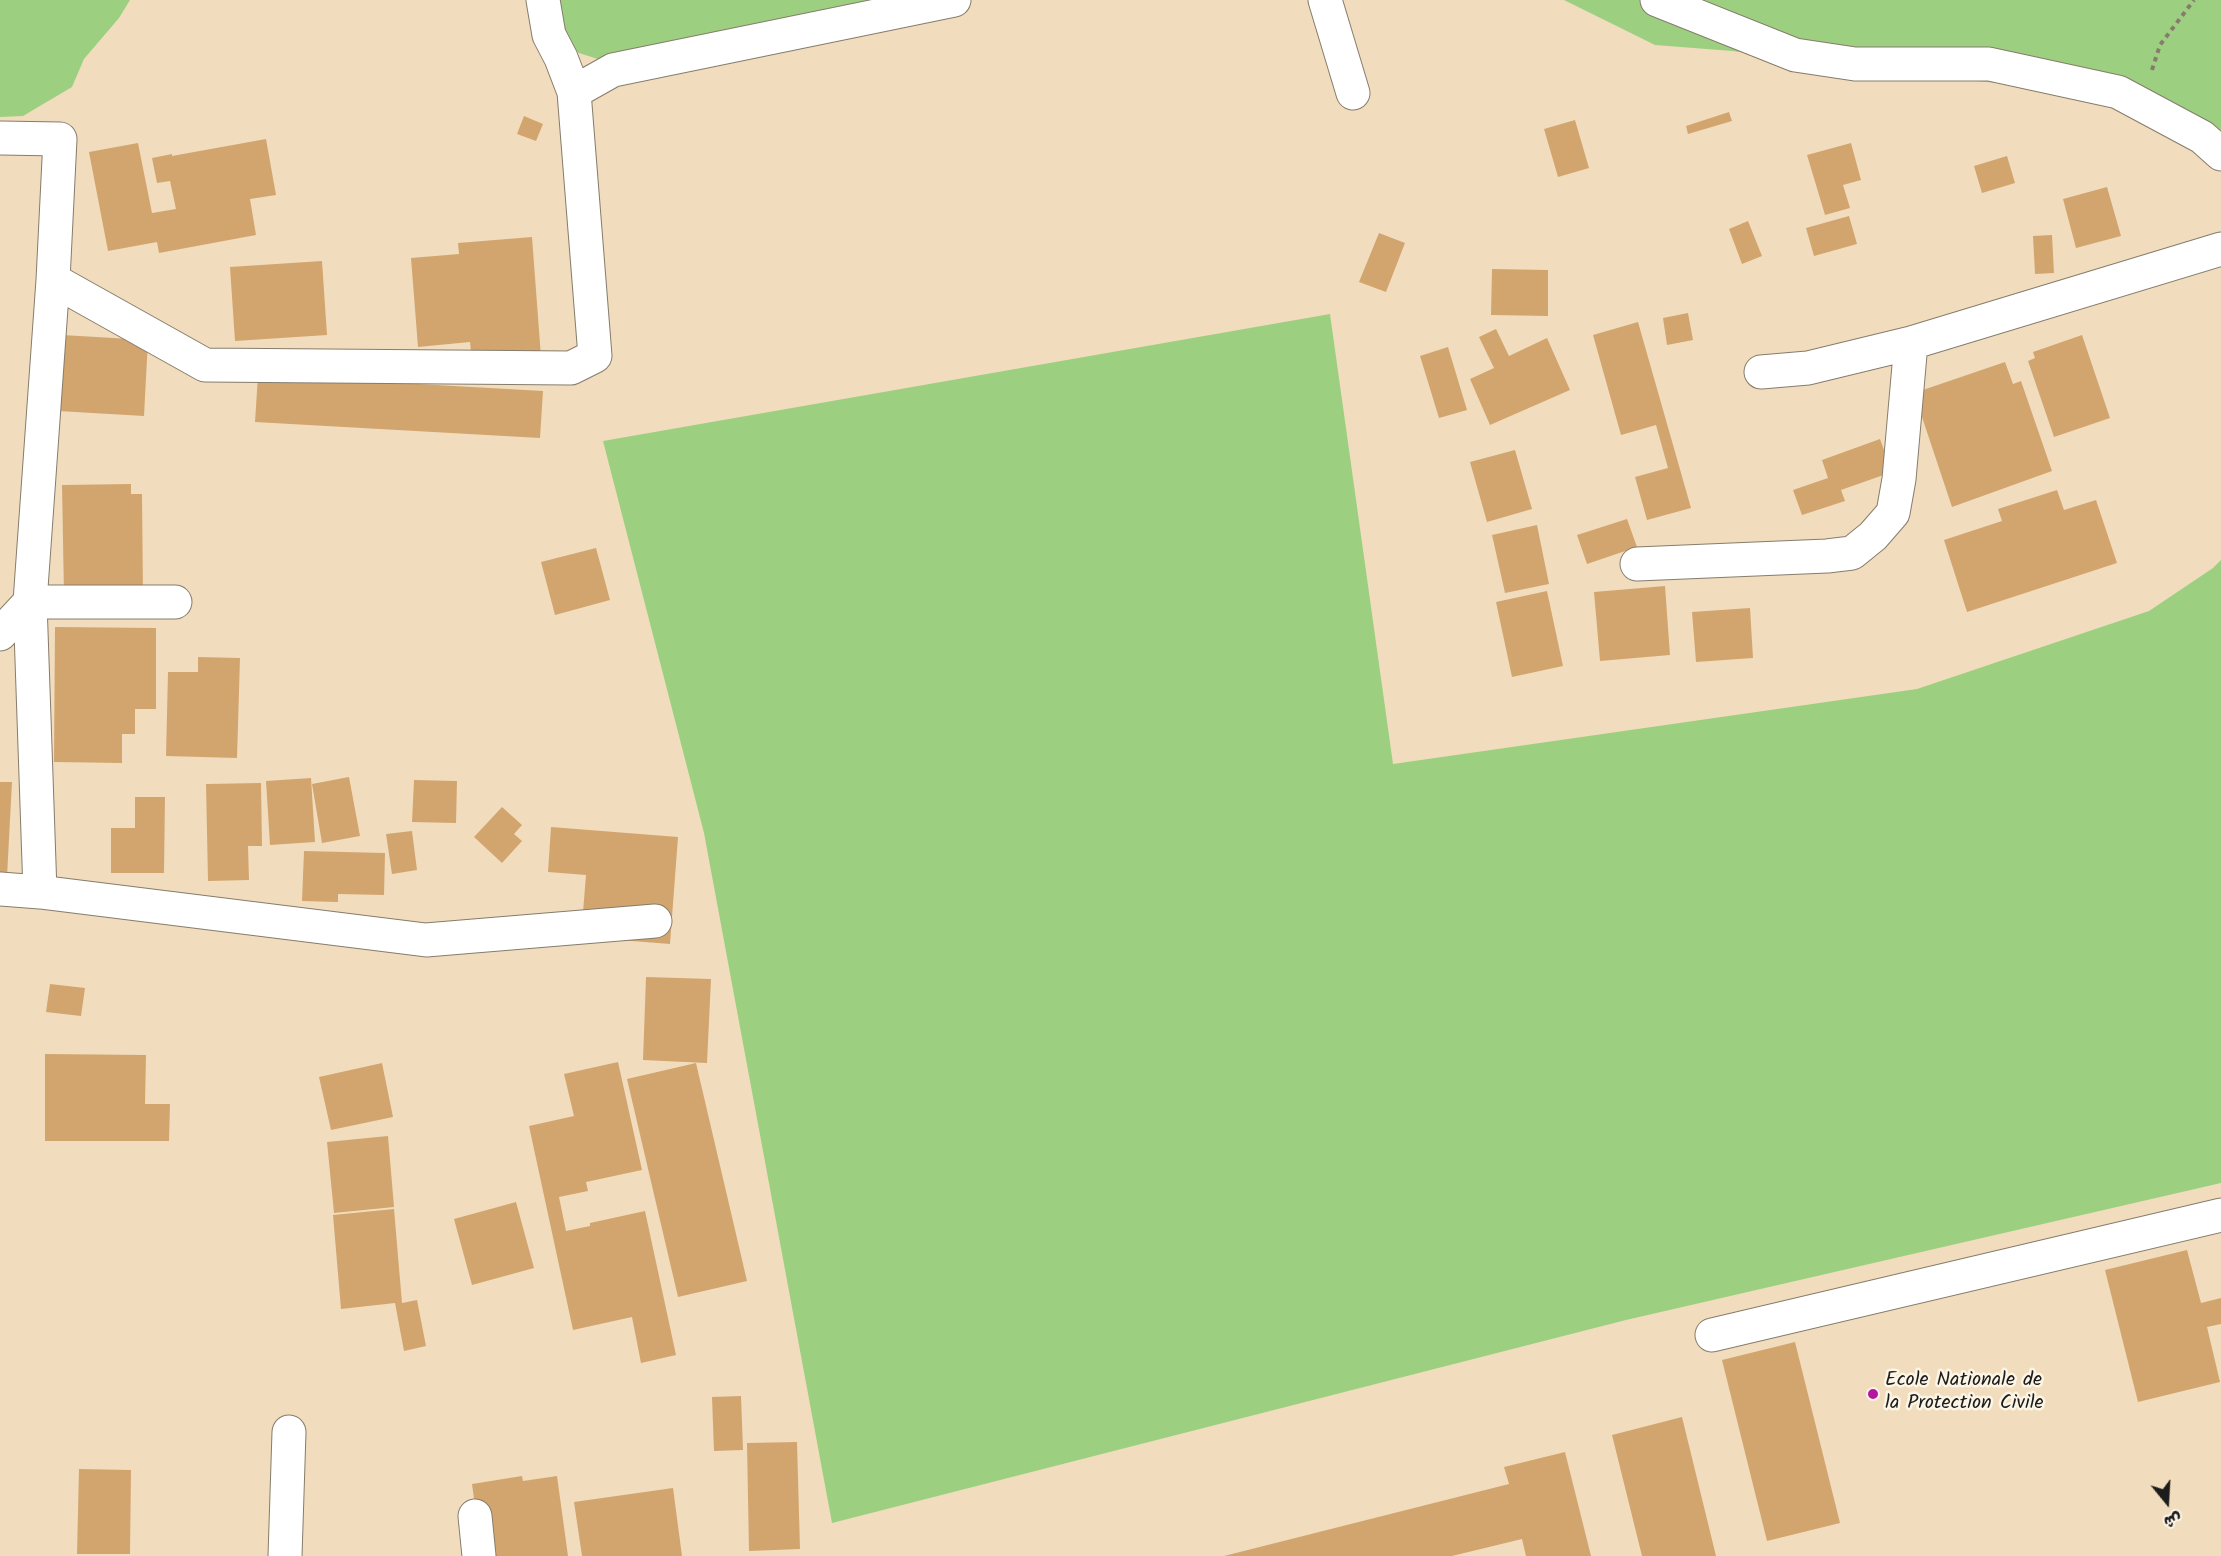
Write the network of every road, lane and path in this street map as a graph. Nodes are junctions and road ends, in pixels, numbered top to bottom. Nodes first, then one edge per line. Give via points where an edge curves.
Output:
1 (543, 0) edge
2 (954, 0) edge
3 (1325, 0) edge
4 (1657, 0) edge
5 (2194, 0) edge
6 (574, 92) junction
7 (1353, 93) dead end
8 (2140, 104) junction
9 (0, 138) edge
10 (2221, 154) edge
11 (2221, 249) edge
12 (53, 280) junction
13 (1911, 343) junction
14 (1761, 372) dead end
15 (1637, 564) dead end
16 (30, 602) junction
17 (175, 602) dead end
18 (0, 634) edge
19 (0, 889) edge
20 (40, 891) junction
21 (655, 921) dead end
22 (2221, 1215) edge
23 (1712, 1335) dead end
24 (289, 1432) dead end
25 (475, 1516) dead end
26 (285, 1556) edge
27 (479, 1556) edge

1 - 6 street via 549,35
2 - 6 street via 613,70
3 - 7 street
4 - 8 street via 1795,55 1855,64 1989,64 2118,92
5 - 8 path via 2160,45
6 - 12 street via 595,356 571,368 205,365
8 - 10 street via 2202,137
9 - 12 street via 60,139
11 - 13 street
12 - 16 street
13 - 14 street via 1808,368
13 - 15 street via 1893,513 1852,553
16 - 17 street
16 - 18 street
16 - 20 street
19 - 20 street
20 - 21 street via 426,940
22 - 23 street
24 - 26 street
25 - 27 street

